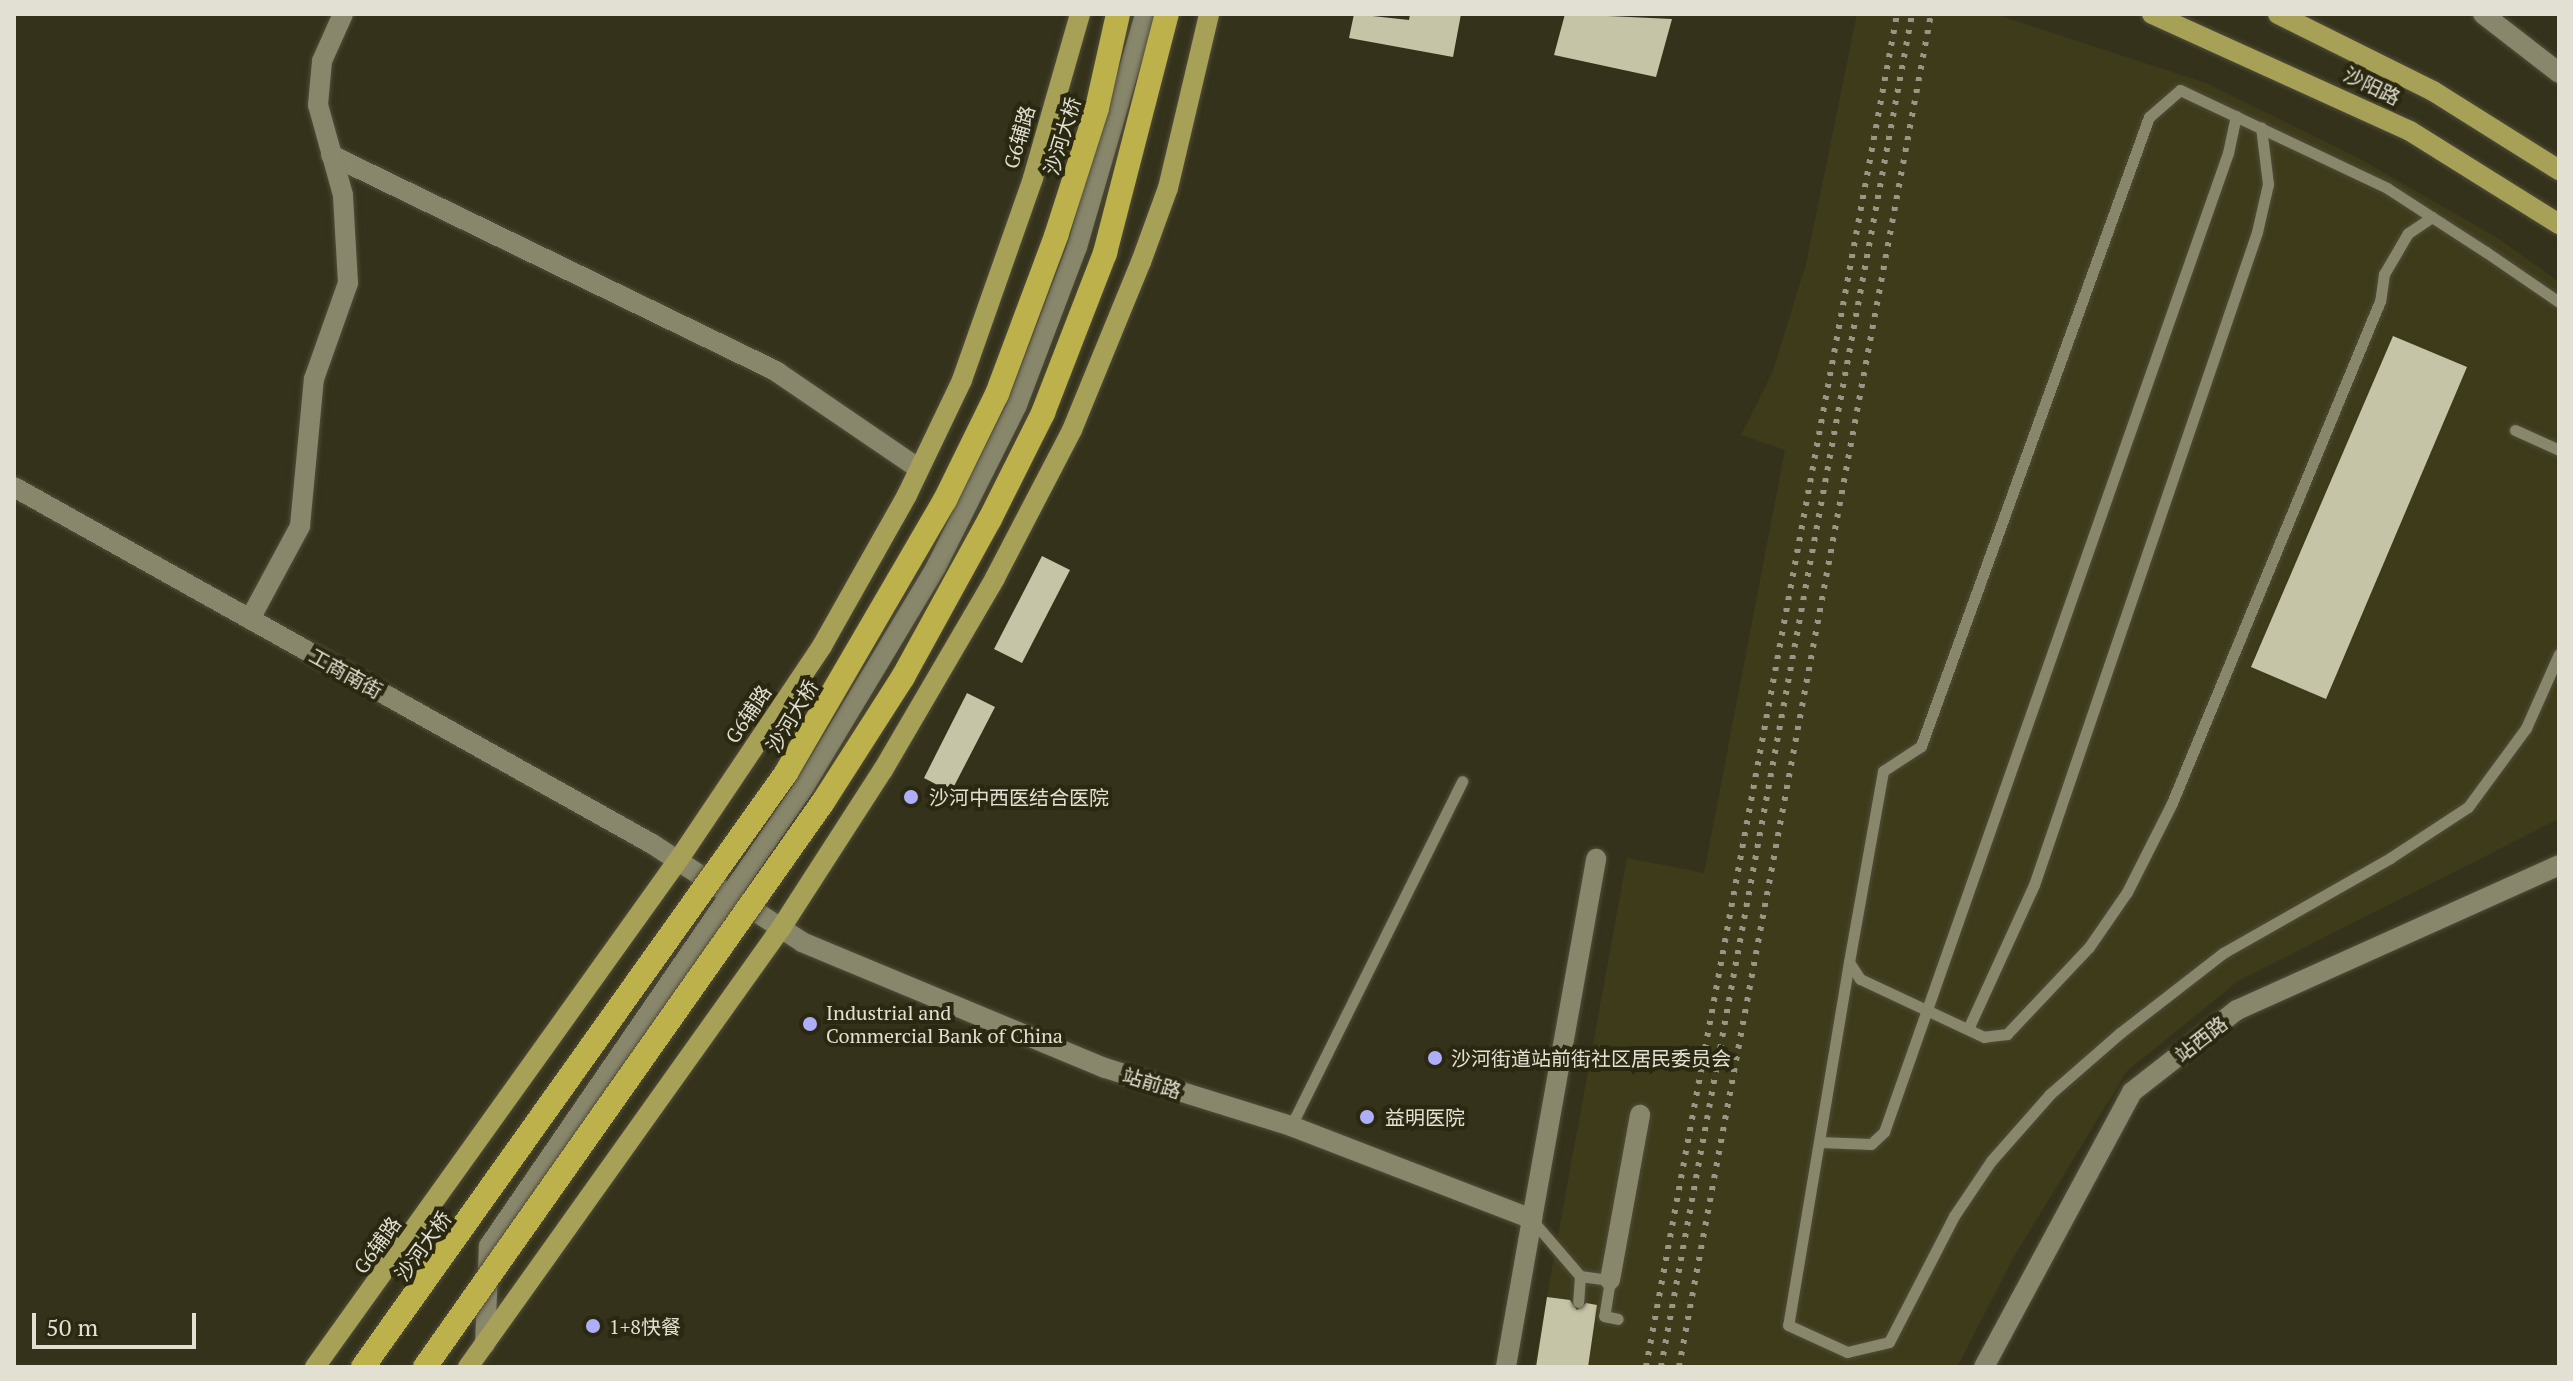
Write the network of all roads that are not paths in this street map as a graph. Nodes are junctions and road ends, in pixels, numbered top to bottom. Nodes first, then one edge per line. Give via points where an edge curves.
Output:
1 (343, 14) edge
2 (1080, 14) edge
3 (1118, 14) edge
4 (1145, 14) edge
5 (1167, 14) edge
6 (1209, 14) edge
7 (2152, 14) edge
8 (2278, 14) edge
9 (2483, 14) edge
10 (2559, 73) edge
11 (2236, 116) junction
12 (2261, 127) junction
13 (331, 155) junction
14 (2559, 170) edge
15 (2432, 217) junction
16 (2559, 224) edge
17 (2559, 302) edge
18 (2515, 430) dead end
19 (2559, 450) edge
20 (919, 469) junction
21 (14, 487) edge
22 (250, 619) junction
23 (2559, 654) edge
24 (1462, 781) dead end
25 (679, 859) junction
26 (1596, 859) dead end
27 (2559, 865) edge
28 (731, 895) junction
29 (781, 928) junction
30 (1849, 962) junction
31 (1924, 1008) junction
32 (1968, 1029) junction
33 (1640, 1115) dead end
34 (1291, 1126) junction
35 (1819, 1142) junction
36 (1532, 1219) junction
37 (1580, 1276) junction
38 (1610, 1280) junction
39 (1578, 1302) dead end
40 (1618, 1319) dead end
41 (485, 1344) junction
42 (315, 1367) edge
43 (363, 1367) edge
44 (425, 1367) edge
45 (468, 1367) edge
46 (1506, 1367) edge
47 (1984, 1367) edge

1 - 13 street via 322,61 318,105
2 - 20 main road, G6辅路 via 1001,273 962,380
3 - 43 highway, 沙河大桥, bridge via 1097,108 1056,236 997,394 945,500 786,773
4 - 28 street via 1082,233 1017,405 873,677
5 - 44 highway, bridge via 1105,253 1043,413 990,519 903,677 823,802
6 - 29 main road via 1168,188 1072,430 995,578 883,770
7 - 16 main road, 沙阳路 via 2410,131
8 - 14 main road, 沙阳路 via 2433,91
9 - 10 street
11 - 12 lane
11 - 30 lane via 2180,90 2149,117 1921,746 1883,771
11 - 31 lane
12 - 15 lane via 2387,188
12 - 32 lane via 2268,184 2257,232 2034,885
13 - 20 street via 777,372
13 - 22 street via 349,236 348,283 314,379 300,526
15 - 17 lane
15 - 32 lane via 2408,233 2384,274 2380,301 2178,788 2127,892 2089,947 2007,1034 1984,1037
18 - 19 lane
20 - 25 main road, G6辅路 via 822,646
21 - 22 street, 工商南街
22 - 25 street, 工商南街
23 - 35 lane via 2526,728 2468,807 2223,953 2050,1094 1991,1161 1954,1216 1889,1342 1858,1351 1829,1346 1788,1325
24 - 34 lane
25 - 28 street, 工商南街
25 - 42 main road, G6辅路
26 - 36 street
27 - 47 street, 站西路 via 2237,1010 2132,1092
28 - 29 street, 站前路
28 - 41 street via 489,1246
29 - 34 street, 站前路 via 827,953 1105,1068
29 - 41 main road
30 - 31 lane via 1860,979
30 - 35 lane
31 - 32 lane
31 - 35 lane via 1884,1132 1871,1144
33 - 38 street
34 - 36 street, 站前路
36 - 37 lane
36 - 46 street
37 - 38 lane
37 - 39 lane
38 - 40 lane via 1604,1316
41 - 45 main road

